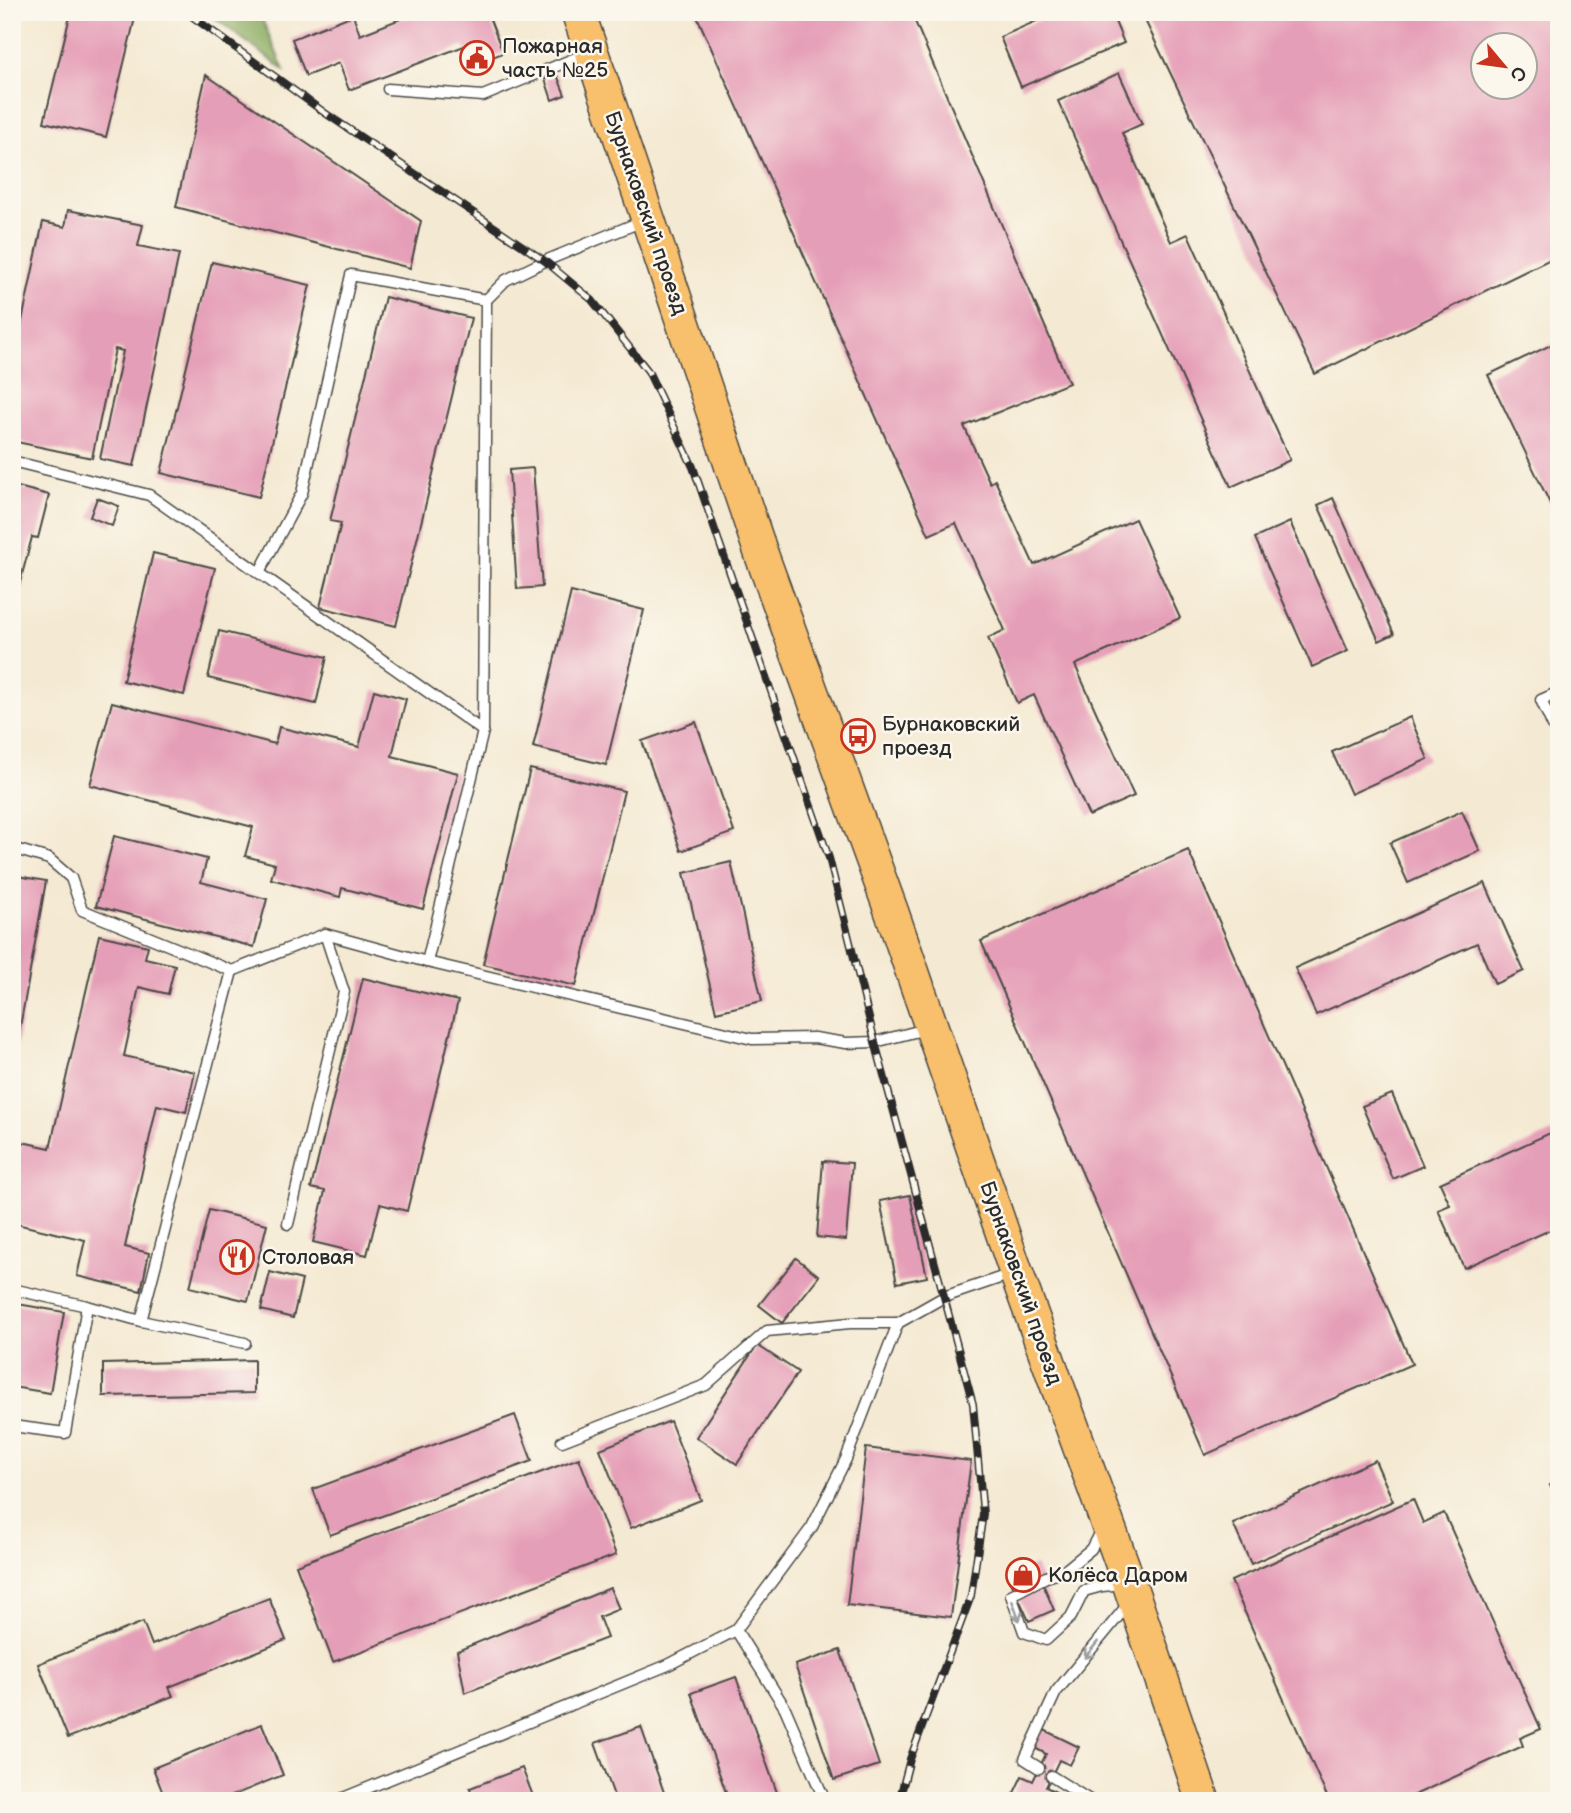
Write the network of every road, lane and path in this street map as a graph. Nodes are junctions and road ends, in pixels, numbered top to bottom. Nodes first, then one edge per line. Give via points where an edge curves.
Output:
1 (578, 12) edge
2 (591, 52) junction
3 (388, 89) dead end
4 (648, 219) junction
5 (486, 300) junction
6 (12, 461) edge
7 (258, 573) junction
8 (1559, 692) edge
9 (483, 731) junction
10 (1559, 739) edge
11 (12, 848) edge
12 (325, 934) junction
13 (427, 961) junction
14 (232, 971) junction
15 (932, 1028) junction
16 (288, 1224) dead end
17 (1016, 1272) junction
18 (12, 1289) edge
19 (87, 1306) junction
20 (141, 1321) junction
21 (898, 1323) junction
22 (245, 1343) dead end
23 (12, 1426) edge
24 (562, 1441) dead end
25 (1106, 1521) junction
26 (1131, 1590) junction
27 (736, 1630) junction
28 (1039, 1768) dead end
29 (1051, 1776) dead end
30 (336, 1801) edge
31 (825, 1801) edge
32 (1091, 1801) edge
33 (1203, 1801) edge

1 - 2 main road, Бурнаковский проезд
2 - 3 lane via 482,96
2 - 4 main road, Бурнаковский проезд
4 - 5 lane via 506,280
4 - 15 main road, Бурнаковский проезд via 762,556
5 - 7 lane via 351,275 302,493
5 - 9 lane
6 - 7 lane via 149,495
7 - 9 lane
8 - 10 lane via 1541,700
9 - 13 lane
11 - 14 lane via 49,859 71,878 82,910
12 - 13 lane
12 - 14 lane
12 - 16 lane via 344,992
13 - 15 lane via 752,1039 875,1042
14 - 20 lane
15 - 17 main road, Бурнаковский проезд
17 - 21 lane via 944,1297
17 - 25 main road, Бурнаковский проезд
18 - 19 lane
19 - 20 lane
19 - 23 lane via 65,1433
20 - 22 lane
21 - 24 lane via 850,1322 767,1331 706,1385
21 - 27 lane via 846,1459 812,1527
25 - 26 main road, Бурнаковский проезд
25 -> 26 lane via 1091,1549 1063,1572 1011,1595 1024,1632 1046,1640 1071,1617 1084,1591 1102,1586
26 -> 28 lane via 1056,1692 1024,1759
26 - 33 main road, Бурнаковский проезд
27 - 30 lane via 668,1665
27 - 31 lane via 785,1708
29 - 32 lane

